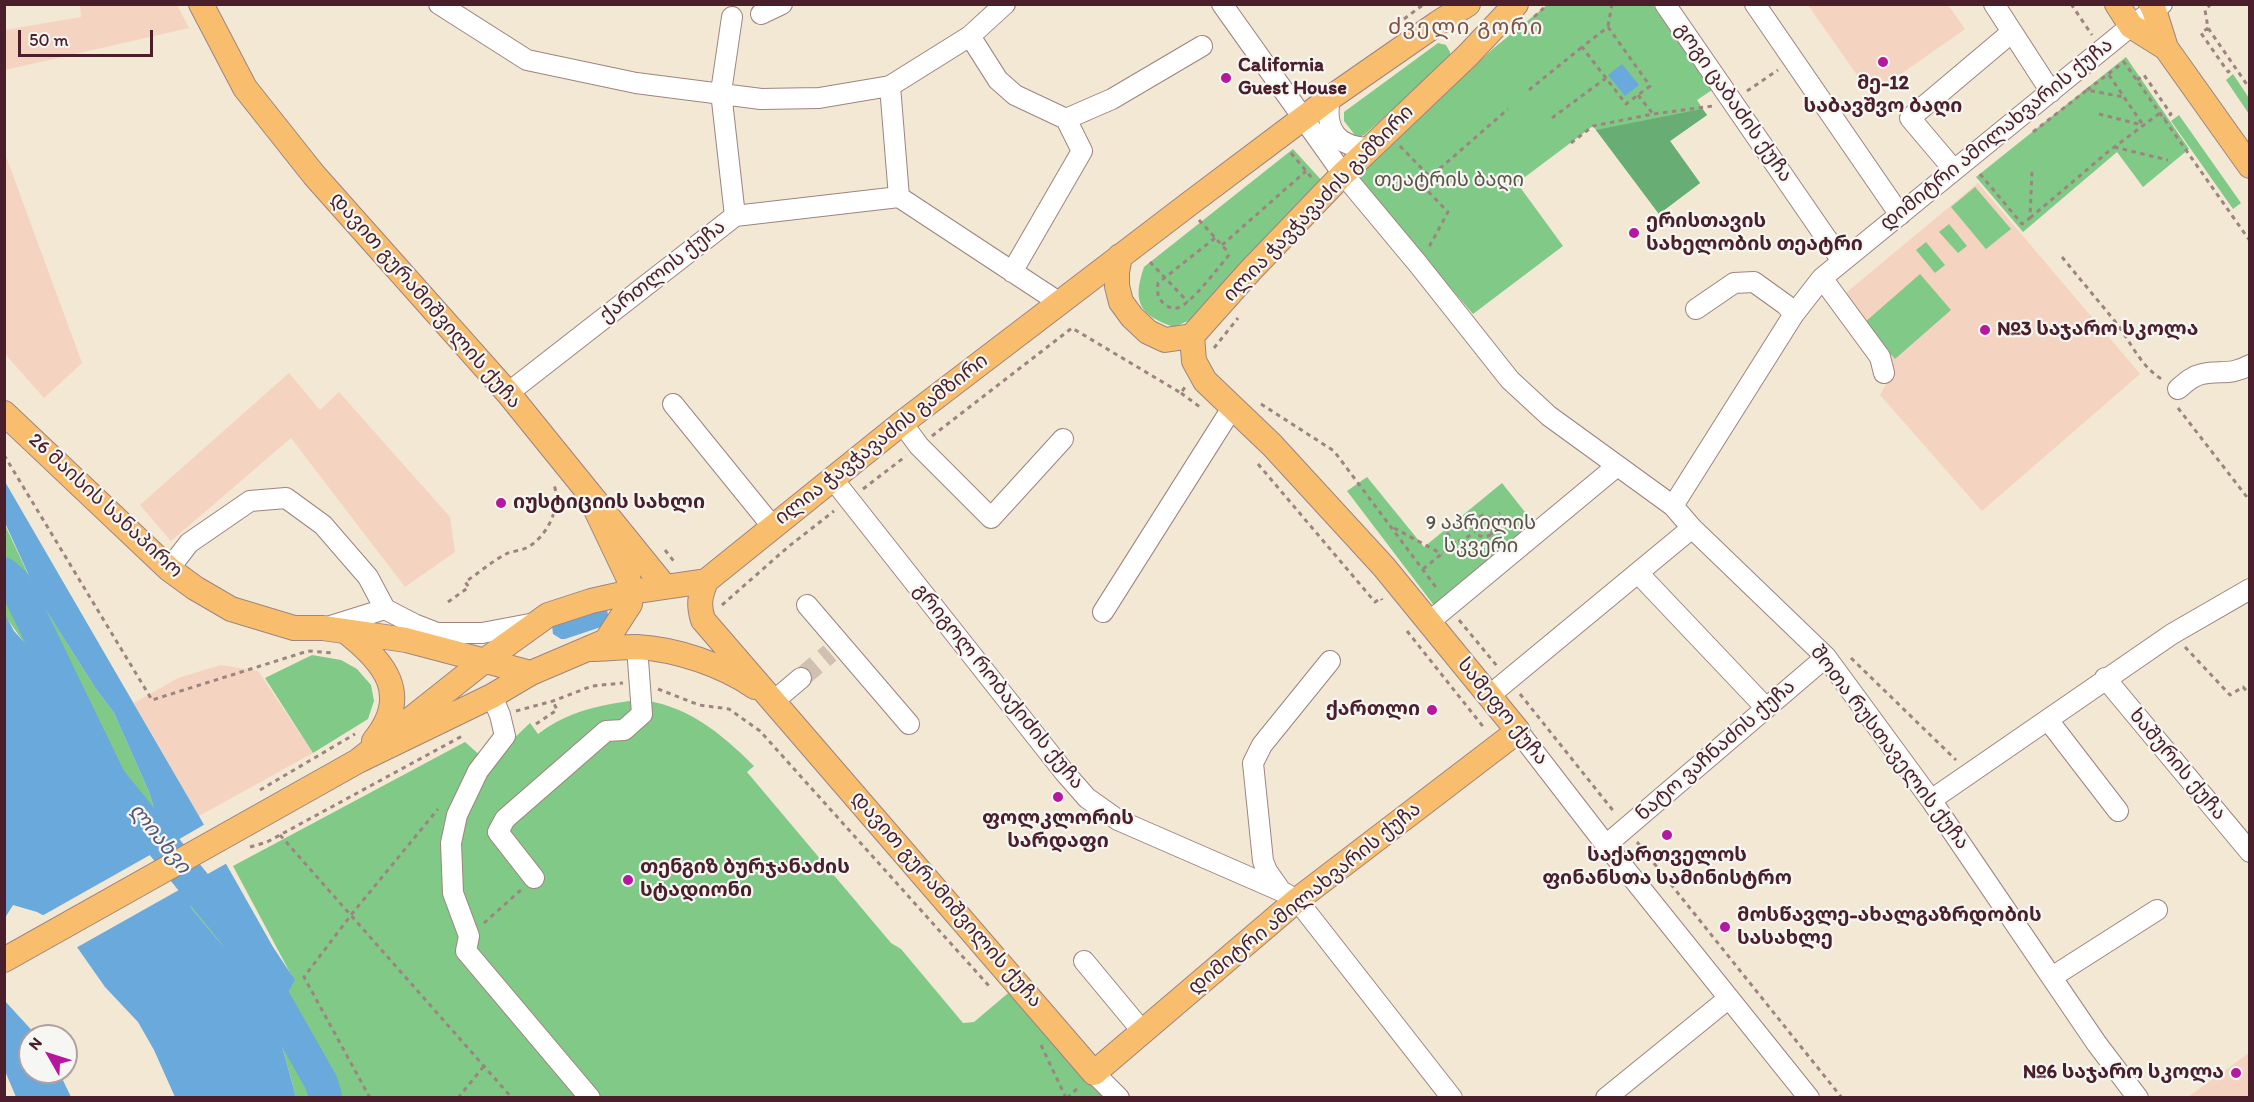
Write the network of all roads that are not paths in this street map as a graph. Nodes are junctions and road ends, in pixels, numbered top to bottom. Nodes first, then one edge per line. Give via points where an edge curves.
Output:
1 (201, 4) edge
2 (439, 4) edge
3 (782, 4) edge
4 (1005, 4) edge
5 (1222, 4) edge
6 (1468, 4) edge
7 (1516, 4) edge
8 (1665, 4) edge
9 (1755, 4) edge
10 (1994, 4) edge
11 (2117, 4) edge
12 (2156, 6) edge
13 (761, 14) dead end
14 (732, 17) dead end
15 (2131, 27) junction
16 (2012, 32) junction
17 (970, 36) junction
18 (1202, 46) dead end
19 (2166, 48) junction
20 (890, 86) junction
21 (721, 92) junction
22 (2051, 92) junction
23 (1330, 98) junction
24 (1066, 119) junction
25 (1302, 119) junction
26 (1370, 148) junction
27 (2246, 154) edge
28 (1954, 170) junction
29 (1346, 177) junction
30 (898, 197) junction
31 (1900, 215) junction
32 (735, 216) junction
33 (1120, 256) junction
34 (1842, 261) junction
35 (1012, 272) junction
36 (1822, 278) junction
37 (1060, 303) junction
38 (1696, 309) dead end
39 (1794, 314) junction
40 (1192, 336) junction
41 (2250, 365) edge
42 (1884, 373) dead end
43 (2178, 389) road end
44 (508, 393) junction
45 (673, 404) dead end
46 (4, 413) edge
47 (1227, 416) junction
48 (902, 423) junction
49 (1063, 439) dead end
50 (1614, 464) junction
51 (832, 478) junction
52 (587, 491) junction
53 (1673, 506) junction
54 (772, 526) junction
55 (1692, 528) junction
56 (169, 569) junction
57 (1638, 573) junction
58 (706, 581) junction
59 (664, 587) junction
60 (2250, 590) edge
61 (631, 591) junction
62 (591, 601) junction
63 (807, 605) dead end
64 (385, 609) junction
65 (1103, 612) dead end
66 (537, 622) junction
67 (1429, 622) junction
68 (617, 624) junction
69 (335, 637) junction
70 (637, 647) junction
71 (590, 649) junction
72 (1836, 654) junction
73 (484, 661) junction
74 (1330, 661) dead end
75 (557, 662) junction
76 (531, 673) junction
77 (801, 678) tunnel mouth
78 (2105, 678) junction
79 (1490, 695) junction
80 (775, 700) junction
81 (496, 706) junction
82 (1766, 708) junction
83 (2048, 720) junction
84 (909, 724) dead end
85 (1518, 731) junction
86 (358, 761) junction
87 (1931, 800) junction
88 (2118, 811) dead end
89 (1606, 845) junction
90 (2250, 852) edge
91 (534, 878) road end
92 (1289, 895) junction
93 (2157, 910) dead end
94 (4, 960) edge
95 (1084, 961) dead end
96 (2052, 977) junction
97 (1729, 998) junction
98 (1143, 1032) junction
99 (1095, 1073) junction
100 (590, 1098) edge
101 (1119, 1098) edge
102 (1452, 1098) edge
103 (1606, 1098) edge
104 (1809, 1098) edge
105 (2138, 1098) edge

1 - 44 main road, დავით გურამიშვილის ქუჩა via 245,88 315,175
2 - 21 street via 527,60 636,83
3 - 13 street
4 - 17 street
5 - 25 street, შოთა რუსთაველის ქუჩა
6 - 23 main road, ილია ჭავჭავაძის გამზირი
7 - 26 main road, ილია ჭავჭავაძის გამზირი
8 - 34 street, გოგი ცაბაძის ქუჩა
9 - 31 street
10 - 16 street
11 - 15 main road
12 - 15 street, დიმიტრი ამილახვარის ქუჩა
12 - 19 main road
14 - 21 street
15 - 19 main road
15 - 22 street, დიმიტრი ამილახვარის ქუჩა
16 - 22 street
16 - 28 street via 1910,118
17 - 20 street
17 - 24 street via 998,80 1015,95
18 - 24 street via 1112,99
19 - 27 main road
20 - 21 street via 819,98 761,99
20 - 30 street
21 - 32 street
22 - 28 street, დიმიტრი ამილახვარის ქუჩა
23 - 25 main road, ილია ჭავჭავაძის გამზირი
23 - 26 street via 1330,129 1340,141 1354,148
24 - 35 street via 1082,151
25 - 29 street, შოთა რუსთაველის ქუჩა
25 - 33 main road, ილია ჭავჭავაძის გამზირი
26 - 29 main road, ილია ჭავჭავაძის გამზირი
28 - 31 street, დიმიტრი ამილახვარის ქუჩა
29 - 40 main road, ილია ჭავჭავაძის გამზირი via 1250,271
29 - 50 street, შოთა რუსთაველის ქუჩა via 1510,380 1549,416
30 - 32 street, ქართლის ქუჩა
30 - 35 street
31 - 34 street, დიმიტრი ამილახვარის ქუჩა
32 - 44 street, ქართლის ქუჩა
33 - 37 main road, ილია ჭავჭავაძის გამზირი
33 - 40 main road via 1120,302 1132,317 1148,332 1165,340
34 - 36 street, დიმიტრი ამილახვარის ქუჩა
35 - 37 street
36 - 39 street, დიმიტრი ამილახვარის ქუჩა
36 - 42 street via 1880,357
37 - 48 main road, ილია ჭავჭავაძის გამზირი
38 - 39 street via 1734,283 1754,282
39 - 53 street, დიმიტრი ამილახვარის ქუჩა
40 - 47 main road, სამეფო ქუჩა via 1197,370 1217,394
41 - 43 street via 2227,373 2202,374
44 - 52 main road, დავით გურამიშვილის ქუჩა
45 - 54 street
46 - 56 main road, 26 მაისის სანაპირო
47 - 65 street
47 - 67 main road, სამეფო ქუჩა via 1272,445
48 - 49 street via 919,446 991,518
48 - 51 main road, ილია ჭავჭავაძის გამზირი
50 - 53 street, შოთა რუსთაველის ქუჩა
50 - 67 street
51 - 54 main road, ილია ჭავჭავაძის გამზირი
51 - 92 street, გრიგოლ რობაქიძის ქუჩა via 1087,798 1118,820
52 - 59 main road, დავით გურამიშვილის ქუჩა
52 - 61 main road
53 - 55 street, შოთა რუსთაველის ქუჩა
54 - 58 main road, ილია ჭავჭავაძის გამზირი
55 - 57 street
55 - 72 street, შოთა რუსთაველის ქუჩა
56 - 64 street via 189,543 250,501 286,498 323,525 368,577
56 - 69 main road, 26 მაისის სანაპირო via 231,609
57 - 79 street
57 - 82 street
58 - 59 main road
58 - 80 main road, დავით გურამიშვილის ქუჩა via 699,607 703,620
59 - 61 main road
60 - 78 street
61 - 62 main road
61 - 68 main road via 630,604
62 - 66 main road
62 - 68 main road via 612,609
63 - 84 street via 836,648
64 - 66 street via 437,633 482,633
64 - 69 street
66 - 73 main road
66 - 75 main road via 533,636 536,649 543,657
67 - 79 main road, სამეფო ქუჩა
68 - 71 main road via 606,641
69 - 73 main road via 406,640
69 - 86 main road via 368,648 390,681 393,696 391,715
70 - 71 main road, დავით გურამიშვილის ქუჩა
70 - 80 main road, დავით გურამიშვილის ქუჩა via 690,658 723,670
70 - 91 street via 642,714 624,730 606,731 505,819 498,832
71 - 75 main road
72 - 82 street, ნატო ვაჩნაძის ქუჩა
72 - 87 street, შოთა რუსთაველის ქუჩა
73 - 76 main road
73 - 86 main road
74 - 92 street via 1253,763 1263,861
75 - 76 main road
76 - 81 main road
77 - 80 street
78 - 83 street
78 - 90 street, ხაშურის ქუჩა
79 - 85 main road, სამეფო ქუჩა
80 - 99 main road, დავით გურამიშვილის ქუჩა
81 - 86 main road
81 - 100 street via 505,736 478,771 457,815 451,843 453,893 469,936 466,951
82 - 89 street, ნატო ვაჩნაძის ქუჩა
83 - 87 street
83 - 88 street
85 - 89 street, სამეფო ქუჩა
85 - 92 main road, დიმიტრი ამილახვარის ქუჩა
86 - 94 main road
87 - 96 street, შოთა რუსთაველის ქუჩა
89 - 97 street, სამეფო ქუჩა
92 - 98 main road, დიმიტრი ამილახვარის ქუჩა
92 - 102 street, გრიგოლ რობაქიძის ქუჩა
93 - 96 street
95 - 98 street
96 - 105 street, შოთა რუსთაველის ქუჩა
97 - 103 street
97 - 104 street, სამეფო ქუჩა
98 - 99 main road, დიმიტრი ამილახვარის ქუჩა
99 - 101 street, დავით გურამიშვილის ქუჩა

